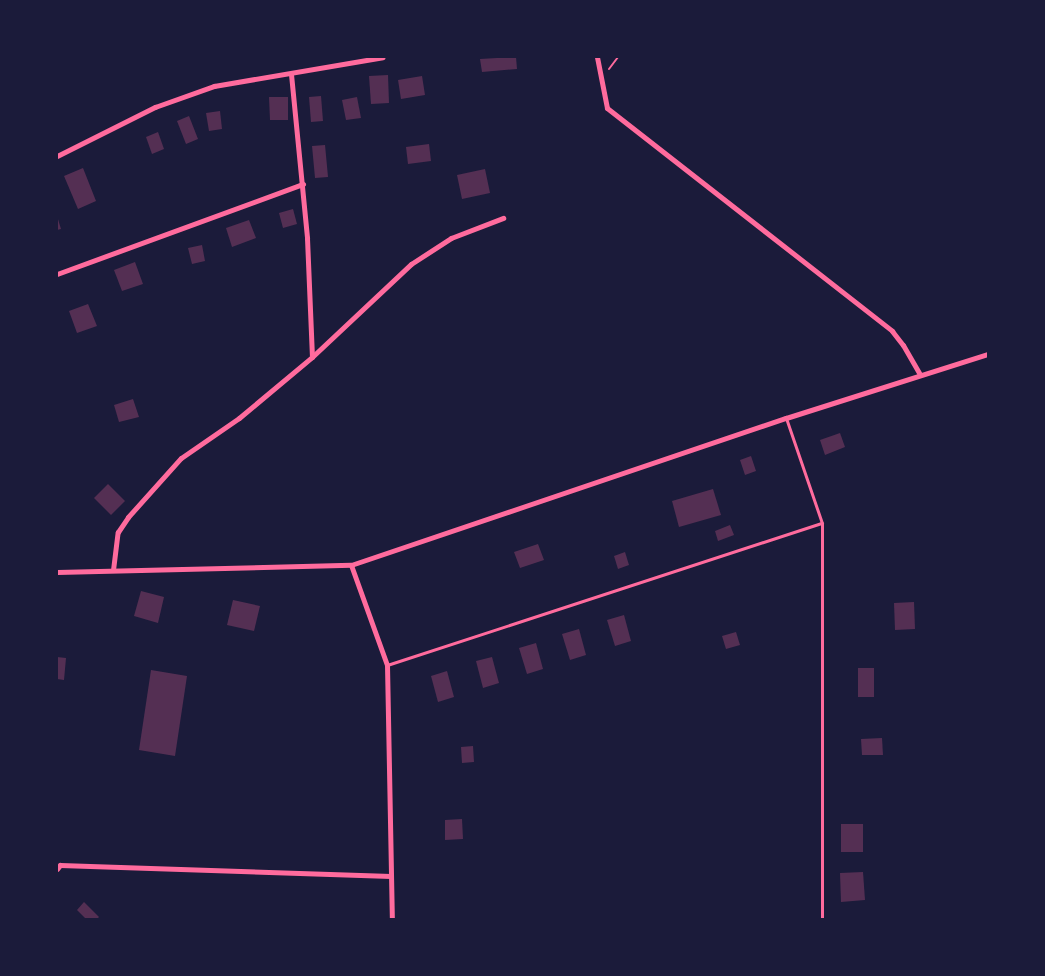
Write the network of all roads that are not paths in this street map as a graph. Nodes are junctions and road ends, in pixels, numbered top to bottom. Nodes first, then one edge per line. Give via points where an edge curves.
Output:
1 (383, 57) edge
2 (597, 57) edge
3 (291, 74) junction
4 (57, 156) edge
5 (303, 184) junction
6 (503, 218) dead end
7 (57, 274) edge
8 (988, 354) edge
9 (312, 357) junction
10 (920, 375) junction
11 (786, 418) junction
12 (822, 523) junction
13 (351, 565) junction
14 (113, 570) junction
15 (57, 572) edge
16 (387, 665) junction
17 (57, 869) edge
18 (391, 876) junction
19 (392, 917) edge
20 (385, 919) edge
21 (822, 919) edge

1 - 3 street
2 - 10 street via 607,108 892,332
3 - 4 street via 214,86 155,108
3 - 5 street
5 - 7 street
5 - 9 street
6 - 9 street via 451,238 411,264
8 - 10 street
9 - 14 street via 239,418 181,458 118,532
10 - 11 street
11 - 12 lane
11 - 13 street
12 - 16 lane
12 - 21 lane
13 - 14 street
13 - 16 street
14 - 15 street
16 - 18 street
17 - 18 street via 60,865
18 - 19 street
19 - 20 street

